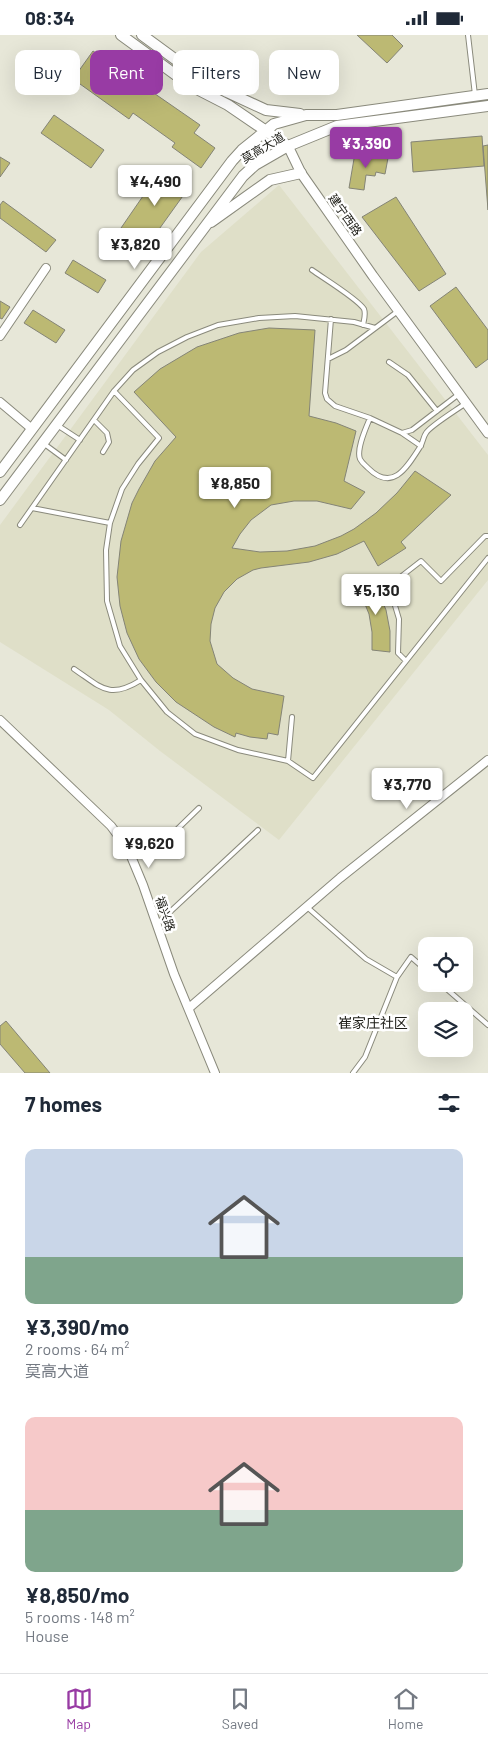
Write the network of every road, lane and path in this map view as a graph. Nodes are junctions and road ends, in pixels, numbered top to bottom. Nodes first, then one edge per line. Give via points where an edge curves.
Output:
1 (121, 35) edge
2 (142, 35) edge
3 (468, 35) edge
4 (488, 94) edge
5 (475, 95) junction
6 (488, 106) edge
7 (266, 111) junction
8 (306, 115) junction
9 (270, 128) junction
10 (288, 147) junction
11 (301, 173) junction
12 (204, 227) junction
13 (46, 268) dead end
14 (312, 270) dead end
15 (398, 311) junction
16 (331, 319) junction
17 (363, 325) junction
18 (376, 328) junction
19 (0, 336) edge
20 (328, 359) junction
21 (390, 363) dead end
22 (114, 391) junction
23 (459, 393) junction
24 (0, 402) edge
25 (466, 403) junction
26 (437, 411) junction
27 (370, 418) junction
28 (94, 420) junction
29 (56, 425) junction
30 (32, 429) junction
31 (402, 433) junction
32 (488, 433) edge
33 (80, 440) junction
34 (43, 443) junction
35 (421, 446) junction
36 (103, 452) dead end
37 (66, 460) junction
38 (0, 472) edge
39 (0, 500) edge
40 (32, 507) junction
41 (110, 523) junction
42 (20, 525) dead end
43 (488, 536) edge
44 (488, 558) edge
45 (405, 660) junction
46 (74, 669) dead end
47 (141, 680) junction
48 (292, 717) dead end
49 (0, 720) edge
50 (488, 760) edge
51 (288, 761) junction
52 (199, 808) dead end
53 (258, 830) dead end
54 (132, 858) junction
55 (307, 907) junction
56 (157, 924) junction
57 (418, 964) edge
58 (397, 977) junction
59 (450, 992) edge
60 (189, 1008) junction
61 (488, 1025) edge
62 (216, 1073) edge
63 (353, 1073) edge

1 - 9 main road via 191,86
2 - 7 main road via 198,76
3 - 5 lane
4 - 5 main road, 莫高大道
5 - 8 main road, 莫高大道 via 337,115
6 - 10 main road, 莫高大道 via 337,126
7 - 8 main road
7 - 9 main road
8 - 9 main road, 莫高大道
9 - 10 main road
9 - 30 main road, 莫高大道 via 232,161
10 - 11 street, 建宁西路
10 - 12 main road, 莫高大道 via 242,176
11 - 12 main road via 270,180
11 - 15 street, 建宁西路
12 - 29 main road, 莫高大道
13 - 19 street
14 - 17 lane via 364,308
15 - 18 lane
15 - 23 street, 建宁西路
16 - 17 lane
16 - 20 lane
16 - 22 lane via 259,317 218,325 158,352 133,370
17 - 18 lane
18 - 20 lane
20 - 27 lane via 327,399 335,406
21 - 26 lane via 408,375
22 - 28 lane
22 - 41 lane via 159,438 122,489
23 - 25 street, 建宁西路
23 - 26 lane
24 - 30 street
25 - 32 street, 建宁西路
25 - 35 lane via 426,433
26 - 31 lane via 412,430
27 - 31 lane
27 - 35 lane via 359,453 361,461 373,473 383,478 396,477
28 - 33 lane
28 - 36 lane via 107,433 109,442
29 - 33 lane
29 - 34 main road, 莫高大道
30 - 38 main road, 莫高大道
31 - 35 lane
33 - 37 lane
34 - 37 lane
34 - 39 main road, 莫高大道
37 - 40 lane
40 - 41 lane
40 - 42 lane
41 - 47 lane via 106,550 107,601 120,646
43 - 45 lane via 441,581 421,561 394,582 390,589 399,619 398,653
44 - 45 lane
45 - 51 lane via 313,778
46 - 47 lane via 104,689 118,691
47 - 51 lane via 168,712 195,734 238,750
48 - 51 lane
49 - 54 street, 福兴路 via 111,826
50 - 55 street
52 - 54 lane via 159,847
53 - 56 lane
54 - 56 street, 福兴路
55 - 58 lane via 366,959
55 - 60 street
56 - 60 street, 福兴路
57 - 58 lane via 411,957
58 - 63 lane via 365,1057
59 - 61 lane
60 - 62 street, 福兴路

